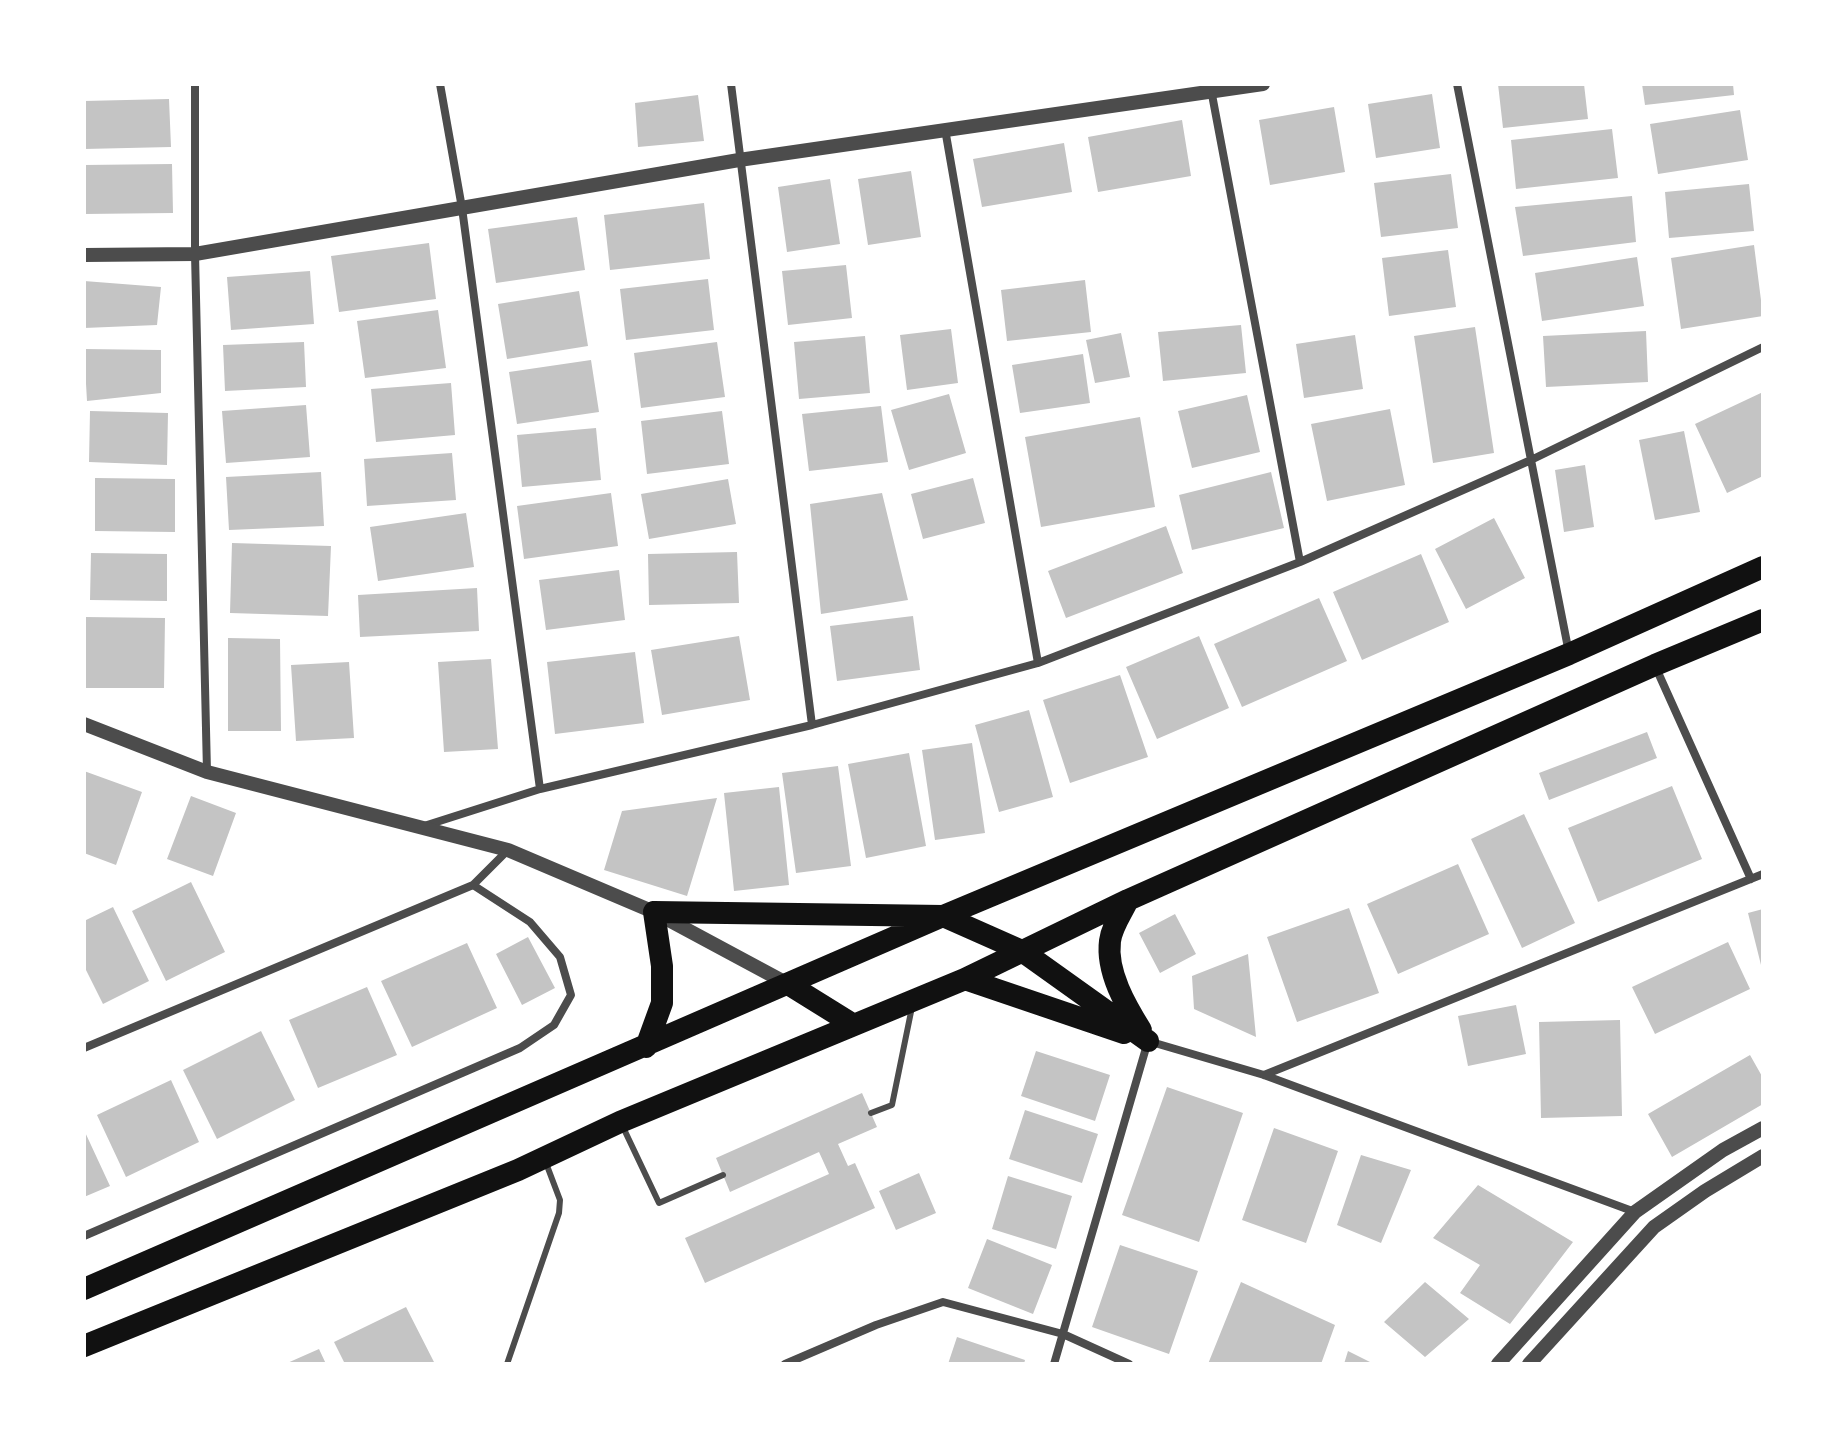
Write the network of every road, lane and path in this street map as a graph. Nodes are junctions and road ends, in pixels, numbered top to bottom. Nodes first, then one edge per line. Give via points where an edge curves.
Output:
1 (195, 84) edge
2 (440, 84) edge
3 (731, 84) edge
4 (1263, 84) edge
5 (1457, 84) edge
6 (1211, 88) edge
7 (945, 129) junction
8 (739, 160) junction
9 (462, 208) junction
10 (195, 254) junction
11 (84, 255) edge
12 (1763, 347) edge
13 (1531, 460) junction
14 (1300, 562) junction
15 (1763, 567) edge
16 (1763, 620) edge
17 (1569, 654) junction
18 (1038, 663) junction
19 (1655, 665) junction
20 (84, 724) edge
21 (812, 725) junction
22 (207, 772) junction
23 (540, 789) junction
24 (420, 827) junction
25 (508, 850) junction
26 (1763, 874) edge
27 (1751, 879) junction
28 (473, 885) junction
29 (1128, 900) junction
30 (654, 912) junction
31 (943, 916) junction
32 (1022, 951) junction
33 (965, 979) junction
34 (788, 984) junction
35 (914, 1000) junction
36 (854, 1025) junction
37 (1148, 1041) junction
38 (646, 1047) junction
39 (84, 1048) edge
40 (1264, 1075) junction
41 (871, 1113) dead end
42 (620, 1122) junction
43 (1763, 1128) edge
44 (1763, 1156) edge
45 (544, 1158) junction
46 (723, 1175) dead end
47 (1635, 1212) junction
48 (1654, 1227) junction
49 (84, 1236) edge
50 (84, 1289) edge
51 (1063, 1334) junction
52 (84, 1346) edge
53 (810, 1354) junction
54 (507, 1364) edge
55 (785, 1364) edge
56 (807, 1364) edge
57 (1054, 1364) edge
58 (1129, 1364) edge
59 (1498, 1364) edge
60 (1529, 1364) edge

1 - 10 street
2 - 9 street
3 - 8 street
4 - 6 street
5 - 13 street
6 - 7 street
6 - 14 street
7 - 8 street
7 - 18 street
8 - 9 street
8 - 21 street
9 - 10 street
9 - 23 street
10 - 11 street
10 - 22 street
12 - 13 street
13 - 14 street
13 - 17 street
14 - 18 street
15 - 17 highway
16 - 19 highway
17 - 31 highway
18 - 21 street
19 - 27 street
19 - 29 highway
20 - 22 street
21 - 23 street
22 - 24 street
23 - 24 street
24 - 25 street
25 - 28 street
25 - 30 street
26 - 27 street
27 - 40 street
28 - 39 street
28 - 49 street via 530,922 560,957 571,995 554,1025 520,1048
29 - 32 highway
29 - 37 highway via 1113,929 1111,958 1124,1003
30 - 31 highway
30 - 34 street
30 - 38 highway via 662,1003
31 - 32 highway
31 - 34 highway
32 - 33 highway
32 - 37 highway
33 - 35 highway
33 - 37 highway
34 - 36 highway
34 - 38 highway
35 - 36 highway
35 - 41 lane via 892,1105
36 - 42 highway
37 - 40 street
37 - 51 street
38 - 50 highway
40 - 47 street
42 - 45 highway
42 - 46 lane via 659,1203
43 - 47 street
44 - 48 street
45 - 52 highway
45 - 54 lane via 560,1200 559,1213
47 - 48 street
47 - 59 street
48 - 60 street
51 - 53 street via 943,1302
51 - 57 street
51 - 58 street
53 - 55 street
53 - 56 street

